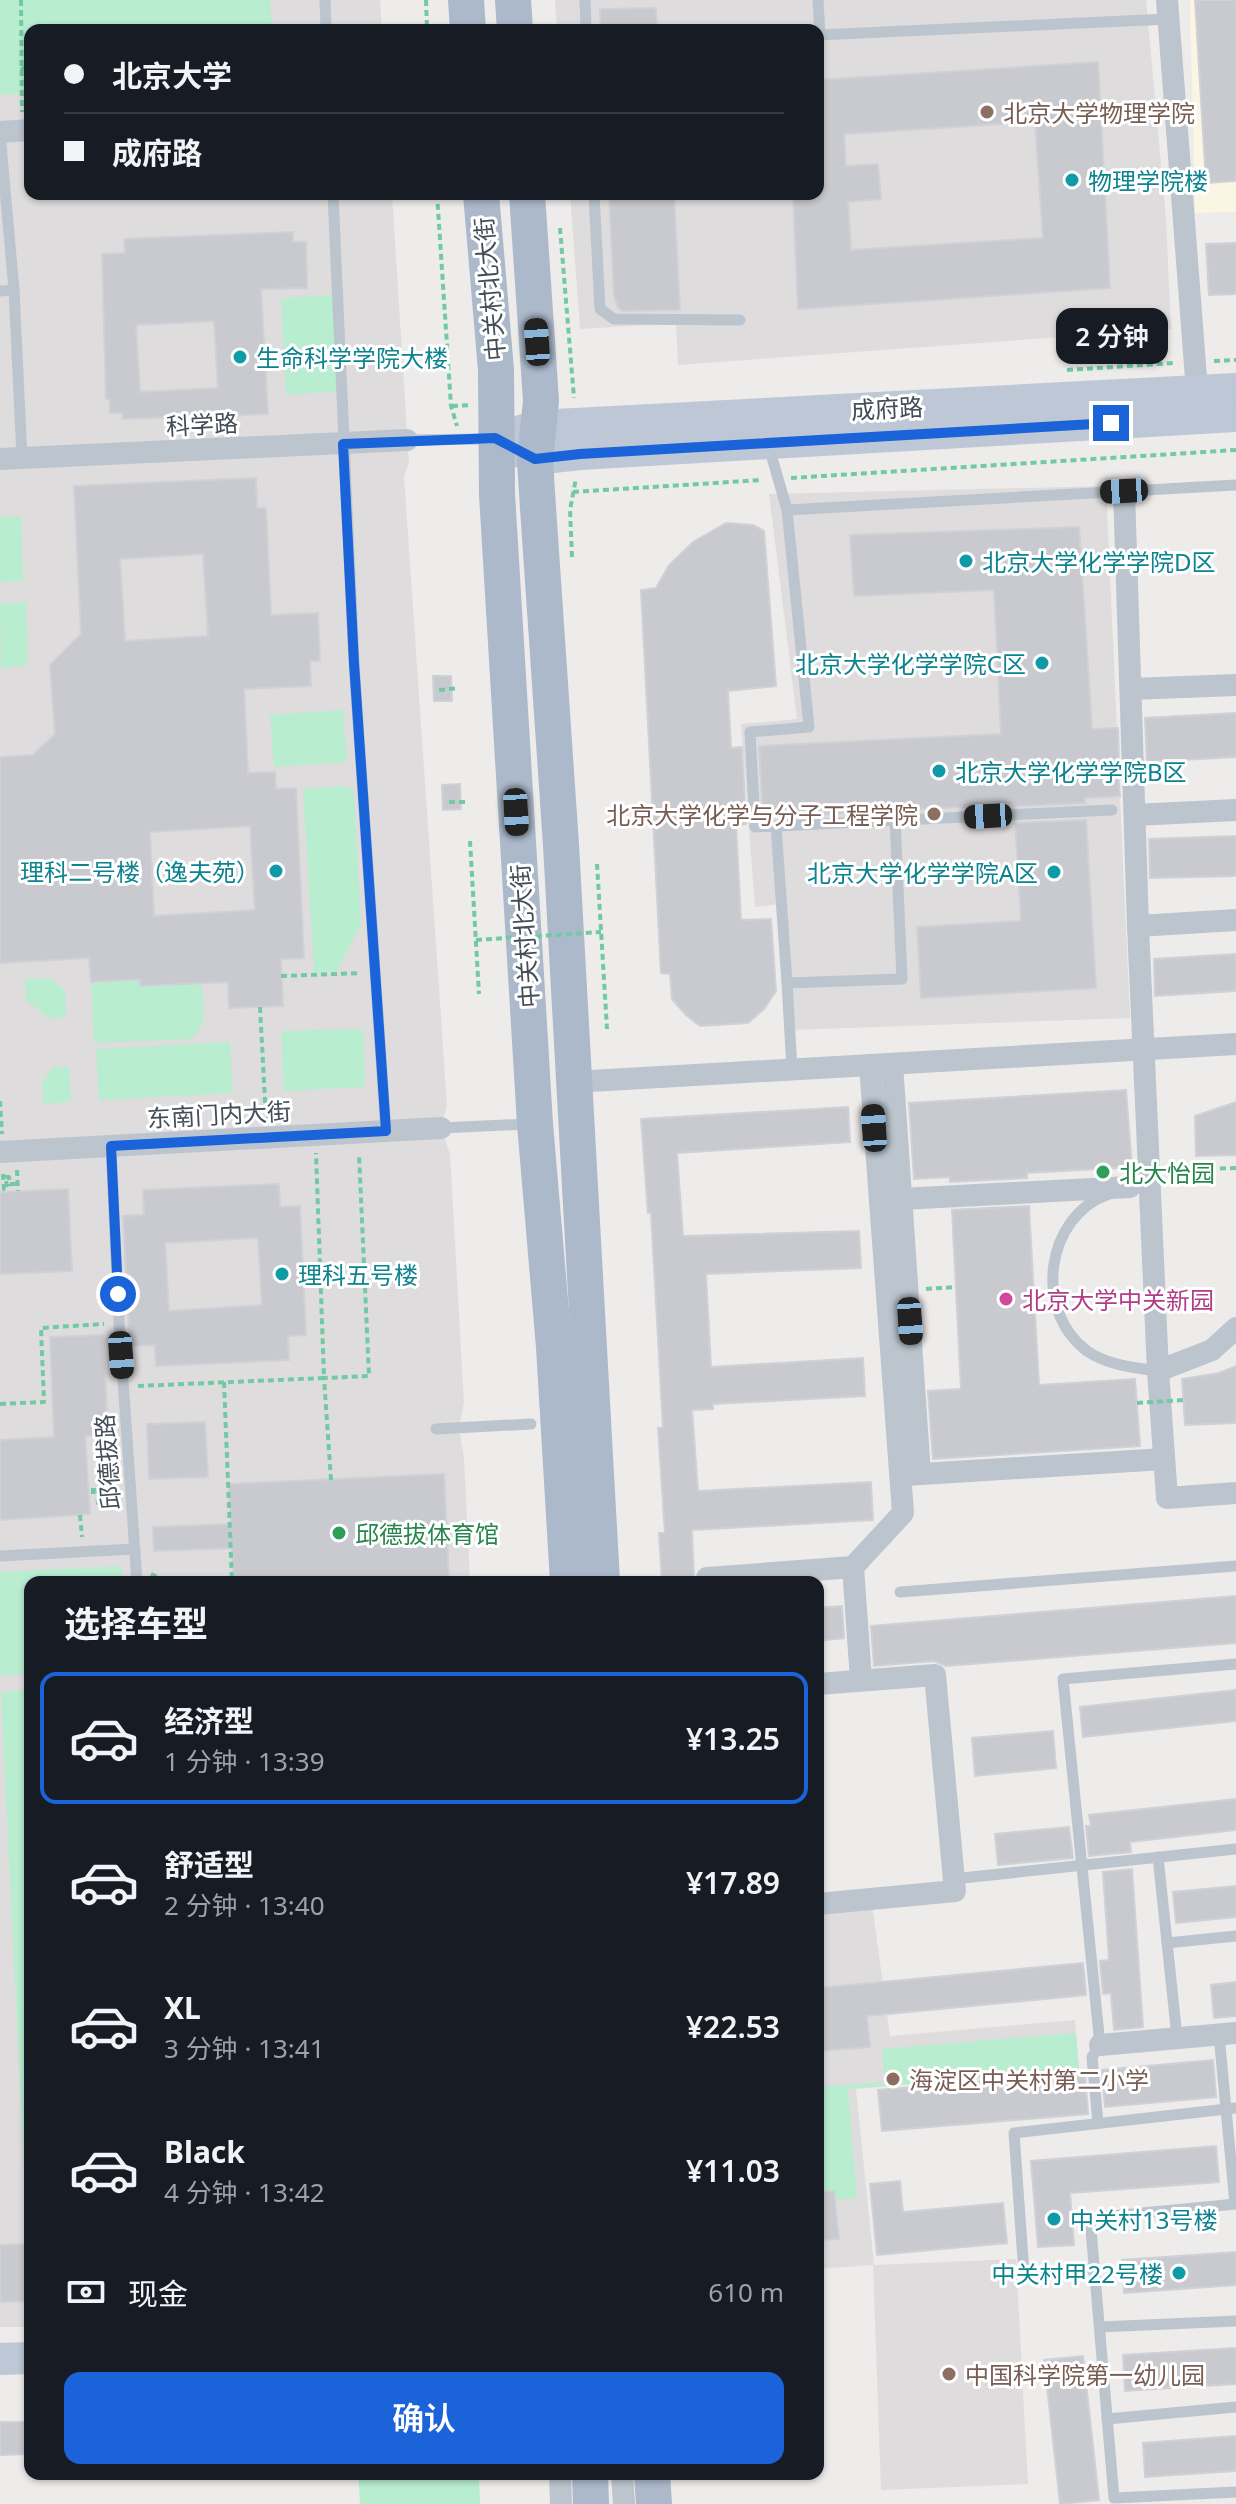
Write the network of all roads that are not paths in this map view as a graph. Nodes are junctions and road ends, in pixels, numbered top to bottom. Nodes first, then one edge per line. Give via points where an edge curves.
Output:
1 (325, 0) edge
2 (466, 0) edge
3 (513, 0) edge
4 (585, 0) edge
5 (818, 0) edge
6 (1168, 10) edge
7 (326, 24) edge
8 (468, 24) edge
9 (515, 24) edge
10 (586, 24) edge
11 (819, 24) edge
12 (824, 35) edge
13 (13, 131) edge
14 (333, 200) edge
15 (482, 200) edge
16 (527, 200) edge
17 (594, 200) edge
18 (14, 290) junction
19 (0, 291) edge
20 (740, 320) dead end
21 (1236, 389) edge
22 (1197, 391) junction
23 (1236, 416) edge
24 (495, 438) junction
25 (407, 440) joint
26 (536, 443) junction
27 (768, 443) junction
28 (343, 444) junction
29 (11, 459) edge
30 (1236, 485) edge
31 (1124, 491) junction
32 (787, 510) junction
33 (1236, 685) edge
34 (1131, 689) junction
35 (1112, 810) dead end
36 (1236, 810) edge
37 (1135, 815) junction
38 (895, 820) junction
39 (776, 826) junction
40 (1236, 920) edge
41 (1138, 926) junction
42 (787, 983) junction
43 (1236, 1044) edge
44 (1144, 1048) junction
45 (881, 1064) junction
46 (792, 1069) junction
47 (573, 1082) junction
48 (535, 1124) junction
49 (441, 1128) joint
50 (386, 1131) junction
51 (111, 1146) junction
52 (2, 1159) edge
53 (1142, 1181) junction
54 (901, 1199) junction
55 (1236, 1328) edge
56 (1158, 1371) junction
57 (531, 1424) dead end
58 (436, 1429) dead end
59 (1164, 1459) junction
60 (910, 1475) junction
61 (1236, 1493) edge
62 (135, 1549) junction
63 (0, 1556) edge
64 (1236, 1566) edge
65 (853, 1567) junction
66 (137, 1576) edge
67 (568, 1576) edge
68 (602, 1576) edge
69 (734, 1576) edge
70 (900, 1592) dead end
71 (1236, 1664) edge
72 (861, 1680) junction
73 (824, 1683) edge
74 (1236, 1849) edge
75 (1158, 1857) junction
76 (1082, 1865) junction
77 (953, 1879) junction
78 (824, 1903) edge
79 (1236, 1936) edge
80 (1167, 1943) junction
81 (1227, 2034) edge
82 (1177, 2037) junction
83 (1100, 2045) junction
84 (1230, 2109) edge
85 (1098, 2123) junction
86 (1236, 2204) edge
87 (1095, 2268) junction
88 (1236, 2321) edge
89 (1100, 2327) junction
90 (24, 2358) edge
91 (0, 2359) edge
92 (1236, 2407) edge
93 (1107, 2419) junction
94 (560, 2480) edge
95 (590, 2480) edge
96 (622, 2480) edge
97 (652, 2480) edge
98 (1236, 2492) edge
99 (561, 2504) edge
100 (591, 2504) edge
101 (624, 2504) edge
102 (654, 2504) edge

1 - 7 lane
2 - 8 main road
3 - 9 main road
4 - 10 lane
5 - 11 lane
6 - 12 lane
6 - 22 street
13 - 18 lane
14 - 28 lane
15 - 24 main road, 中关村北大街 via 496,370
16 - 26 main road, 中关村北大街 via 541,401
17 - 20 lane via 600,309 614,319
18 - 19 lane
18 - 29 lane
21 - 22 main road, 成府路
22 - 26 main road, 成府路
23 - 27 main road, 成府路
24 - 25 lane
24 - 26 main road
24 - 48 main road, 中关村北大街
25 - 28 street, 科学路
26 - 27 main road, 成府路 via 580,454
26 - 47 main road, 中关村北大街
27 - 32 lane
28 - 29 street, 科学路
28 - 50 lane
30 - 31 lane
31 - 32 lane
31 - 34 street
32 - 39 lane via 809,727 750,732 755,827
33 - 34 street
34 - 37 street
35 - 38 lane
36 - 37 street
37 - 41 street
38 - 39 lane
38 - 42 lane via 902,979
39 - 42 lane
40 - 41 street
41 - 44 street
42 - 46 lane
43 - 44 street
44 - 45 street
44 - 53 street
45 - 46 street
45 - 54 street
45 - 60 street
46 - 47 street
47 - 68 main road, 中关村北大街
48 - 49 lane
48 - 67 main road, 中关村北大街
49 - 50 street, 东南门内大街
50 - 51 street, 东南门内大街
51 - 52 street, 东南门内大街
51 - 62 lane, 邱德拔路
53 - 54 street
53 - 56 street
53 - 56 lane via 1102,1196 1081,1212 1053,1260 1052,1292 1068,1330 1088,1351 1115,1363
54 - 60 street via 908,1290
55 - 56 street via 1212,1350
56 - 59 street
57 - 58 lane
59 - 60 street
59 - 61 street via 1167,1498
60 - 65 street via 903,1513
62 - 63 lane
62 - 66 lane, 邱德拔路
64 - 70 lane
65 - 69 street
65 - 72 street
71 - 76 lane via 1063,1679
72 - 73 street
72 - 77 street via 935,1675
74 - 75 lane
75 - 76 lane
75 - 80 lane
76 - 77 lane
76 - 83 lane
77 - 78 street via 955,1891
79 - 80 lane
80 - 82 lane
81 - 82 street
81 - 84 lane
82 - 83 street
83 - 85 lane via 1092,2057
84 - 85 lane
84 - 86 lane
85 - 87 lane via 1014,2133 1024,2274
86 - 87 lane via 1090,2218
87 - 89 lane
88 - 89 lane
89 - 93 lane
90 - 91 main road
92 - 93 lane
93 - 98 lane via 1114,2498
94 - 99 street
95 - 100 main road
96 - 101 street
97 - 102 main road

